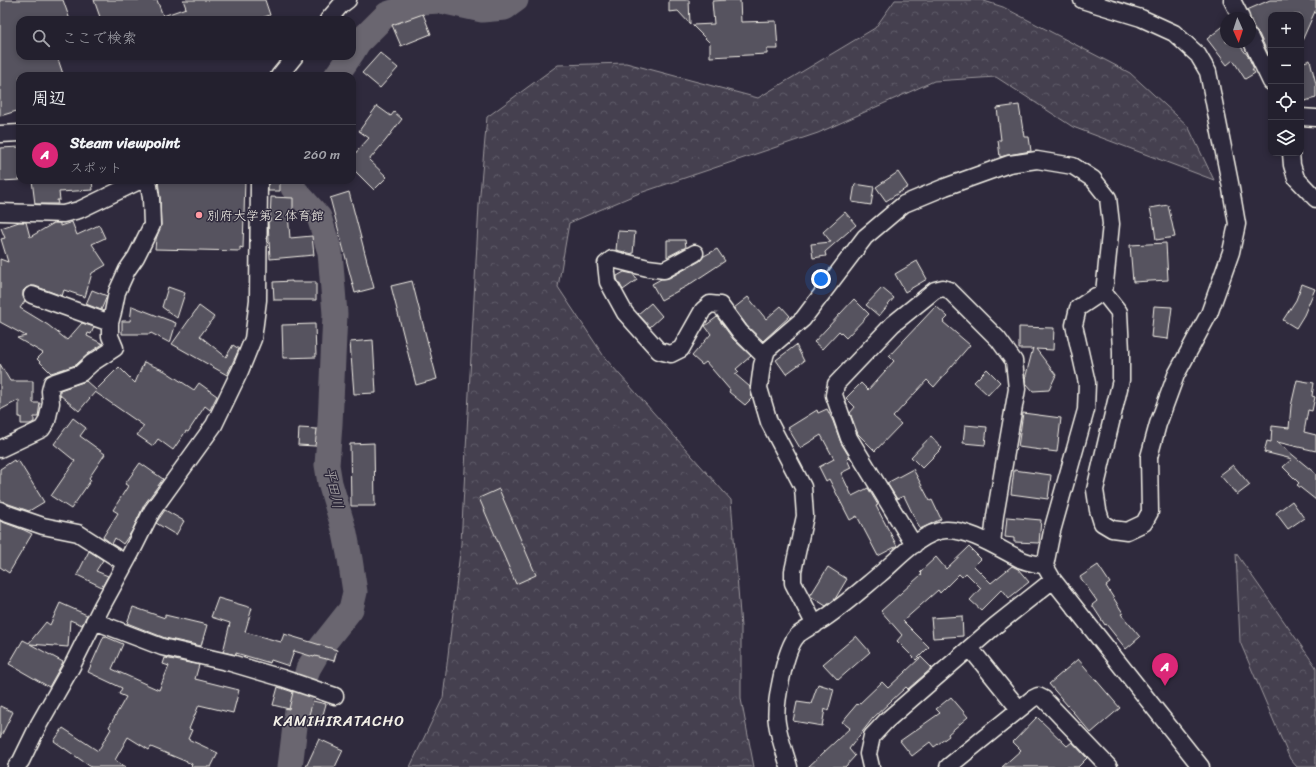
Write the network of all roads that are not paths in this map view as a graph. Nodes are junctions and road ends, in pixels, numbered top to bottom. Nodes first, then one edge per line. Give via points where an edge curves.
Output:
1 (333, 0) edge
2 (348, 0) edge
3 (1082, 0) edge
4 (1232, 0) edge
5 (1238, 12) edge
6 (329, 16) edge
7 (331, 16) edge
8 (1255, 48) edge
9 (292, 60) edge
10 (282, 72) edge
11 (1268, 76) edge
12 (1304, 117) edge
13 (1316, 118) edge
14 (16, 133) edge
15 (0, 134) edge
16 (1291, 156) edge
17 (133, 184) edge
18 (149, 184) edge
19 (259, 184) edge
20 (1316, 199) edge
21 (0, 212) edge
22 (695, 253) dead end
23 (1104, 293) junction
24 (32, 295) dead end
25 (110, 323) junction
26 (765, 357) junction
27 (0, 449) edge
28 (0, 510) edge
29 (992, 544) junction
30 (914, 545) junction
31 (125, 563) junction
32 (1045, 566) junction
33 (1053, 580) junction
34 (94, 621) junction
35 (815, 625) junction
36 (970, 648) junction
37 (335, 696) dead end
38 (1020, 709) junction
39 (16, 767) edge
40 (789, 767) edge
41 (871, 767) edge
42 (948, 767) edge
43 (1109, 767) edge
44 (1201, 767) edge

1 - 6 street
2 - 7 street
3 - 23 street via 1141,18 1174,33 1198,55 1208,72 1237,224 1231,252 1209,314 1176,375 1158,424 1149,457 1150,512 1144,523 1126,531 1112,529 1102,523 1095,490 1121,380 1119,312
4 - 5 street
8 - 11 street
9 - 10 street
12 - 13 street
14 - 15 street
16 - 20 street via 1296,178
17 - 21 street via 79,210 63,214
18 - 25 street via 152,225 117,292
19 - 31 street via 258,300 253,339 214,425 152,511
22 - 26 street via 664,270 612,259 606,264 608,282 624,313 659,351 671,354 681,349 703,310 710,304 720,305 740,332
23 - 26 street via 1111,224 1108,198 1093,179 1073,166 1037,160 1009,164 904,204 865,238 803,319 767,350
23 - 32 street via 1078,308 1074,325 1087,383 1086,410 1052,531
24 - 25 street
25 - 27 street via 110,336 115,348 81,372 52,383 51,403 47,421 42,429
26 - 35 street via 759,388 768,422 803,487 804,516 793,571 793,584
28 - 31 street via 43,526 78,533
29 - 30 street via 965,533 946,530 930,534
29 - 30 street via 1017,389 1014,361 998,339 949,290 943,288 935,290 893,324 836,384 834,395 849,438
29 - 32 street via 1024,561
30 - 35 street
31 - 34 street
32 - 33 street
33 - 36 street
33 - 44 street
34 - 37 street via 162,647 231,663
34 - 39 street
35 - 40 street via 797,636 788,654 781,679 777,723
36 - 38 street
36 - 41 street via 872,736 868,754
38 - 42 street
38 - 43 street via 1038,696 1044,699

